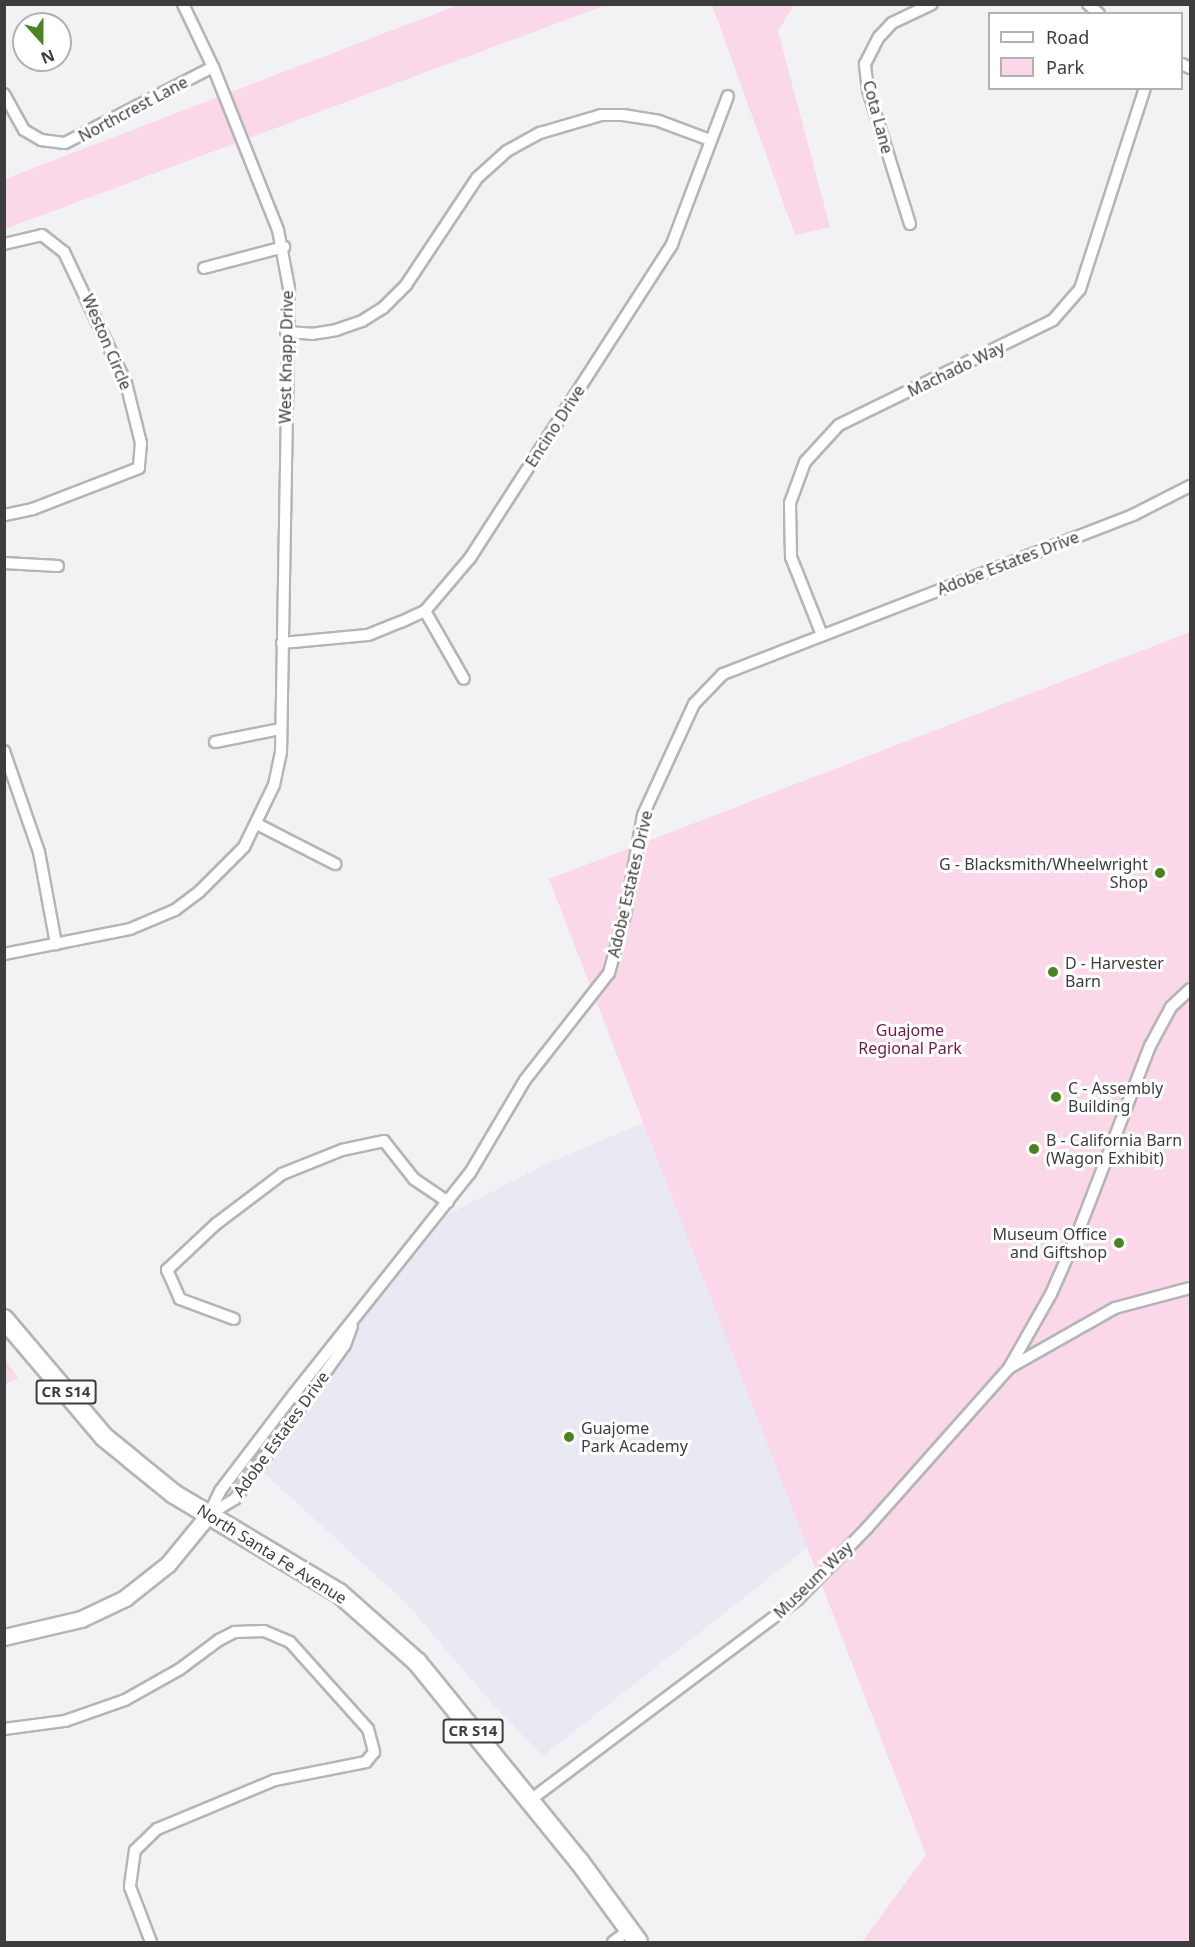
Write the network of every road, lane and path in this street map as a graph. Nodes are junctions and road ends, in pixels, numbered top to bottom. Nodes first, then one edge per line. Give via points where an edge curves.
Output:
1 (183, 4) edge
2 (932, 4) edge
3 (213, 67) junction
4 (1144, 90) edge
5 (4, 94) edge
6 (728, 96) dead end
7 (710, 140) junction
8 (910, 224) dead end
9 (4, 243) edge
10 (284, 247) junction
11 (204, 268) dead end
12 (286, 332) junction
13 (1191, 486) edge
14 (4, 515) edge
15 (4, 563) edge
16 (58, 566) dead end
17 (425, 610) junction
18 (822, 635) junction
19 (282, 643) junction
20 (464, 679) dead end
21 (280, 729) junction
22 (215, 742) dead end
23 (4, 751) edge
24 (257, 824) junction
25 (335, 864) dead end
26 (56, 944) junction
27 (4, 954) edge
28 (1191, 989) edge
29 (448, 1202) junction
30 (1191, 1288) edge
31 (4, 1319) edge
32 (234, 1319) dead end
33 (354, 1320) junction
34 (1009, 1368) junction
35 (209, 1514) junction
36 (4, 1637) edge
37 (4, 1729) edge
38 (529, 1801) junction
39 (634, 1936) edge
40 (151, 1942) edge
41 (613, 1942) edge

1 - 3 street, West Knapp Drive
2 - 8 street, Cota Lane via 892,23 879,37 865,64 868,90
3 - 5 street, Northcrest Lane via 65,143 41,140 24,130
3 - 10 street, West Knapp Drive
4 - 18 street, Machado Way via 1080,289 1053,320 839,425 805,462 790,503 792,557
6 - 7 street, Encino Drive
7 - 12 street via 659,121 623,115 601,115 540,133 507,151 477,178 405,285 383,308 336,330 312,334
7 - 17 street, Encino Drive via 672,244 470,558
9 - 14 street, Weston Circle via 42,235 64,252 126,383 141,443 139,468 33,509
10 - 11 street
10 - 12 street, West Knapp Drive via 289,288
12 - 19 street, West Knapp Drive
13 - 18 street, Adobe Estates Drive via 1133,515
15 - 16 street
17 - 19 street, Encino Drive via 368,635
17 - 20 street
18 - 29 street, Adobe Estates Drive via 723,674 694,704 643,815 625,915 609,973 525,1080
19 - 21 street, West Knapp Drive
21 - 22 street
21 - 24 street, West Knapp Drive via 281,753 274,785
23 - 26 street via 39,852
24 - 25 street
24 - 26 street, West Knapp Drive via 244,847 200,892 175,910 130,929
26 - 27 street, West Knapp Drive
28 - 34 street, Museum Way via 1171,1007 1150,1046 1077,1235 1051,1294
29 - 32 street via 414,1179 384,1141 342,1150 282,1174 216,1224 167,1270 180,1299
29 - 33 street, Adobe Estates Drive
30 - 34 street, Museum Way via 1115,1308
31 - 35 main road, North Santa Fe Avenue / CR S14 via 104,1437 174,1494
33 - 35 street, Adobe Estates Drive via 220,1491
33 - 35 street, Adobe Estates Drive via 345,1345 235,1499
34 - 38 street, Museum Way via 867,1528 798,1599
35 - 36 main road via 168,1564 125,1598 81,1619
35 - 38 main road, North Santa Fe Avenue / CR S14 via 308,1573 381,1627 417,1662
37 - 40 street via 65,1720 125,1700 227,1636 264,1631 290,1642 368,1729 374,1752 366,1762 275,1780 158,1829 135,1850 130,1887
38 - 39 main road, North Santa Fe Avenue / CR S14
39 - 41 street

